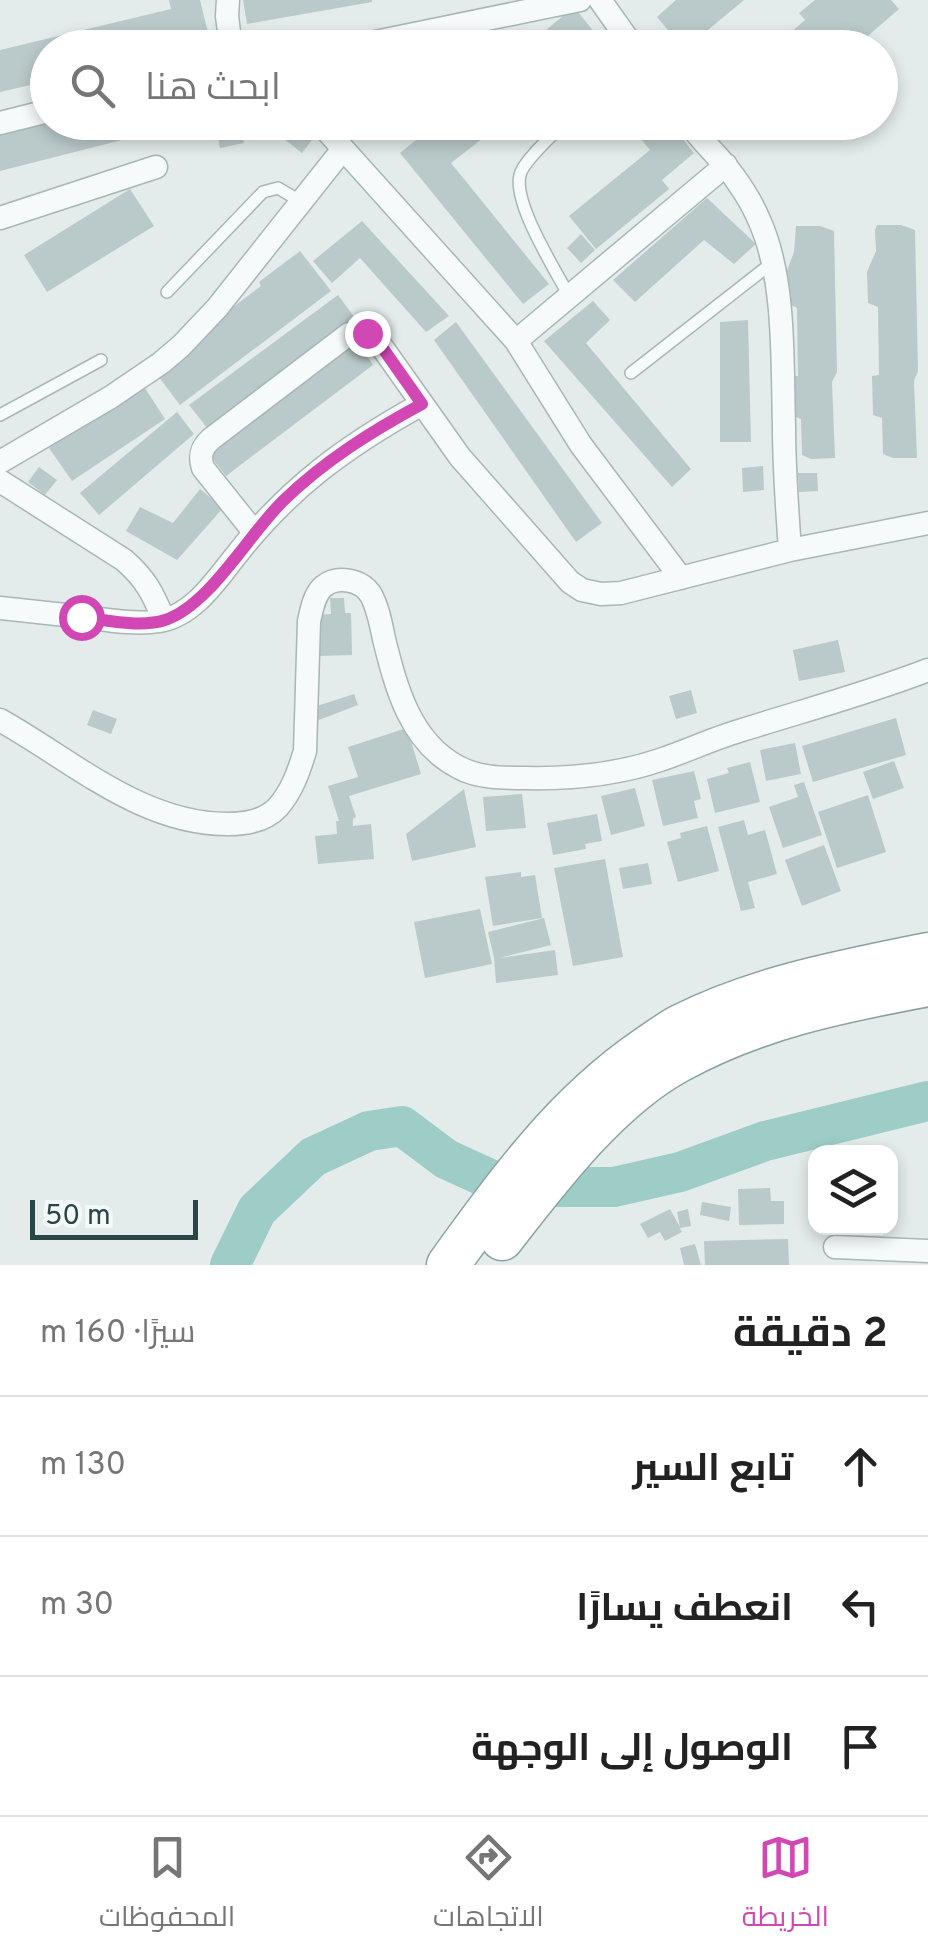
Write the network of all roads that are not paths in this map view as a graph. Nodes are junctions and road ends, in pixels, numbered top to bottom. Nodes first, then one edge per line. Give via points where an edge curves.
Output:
1 (228, 0) edge
2 (580, 0) edge
3 (600, 0) edge
4 (479, 10) edge
5 (229, 30) edge
6 (409, 30) edge
7 (621, 30) edge
8 (30, 116) edge
9 (0, 123) edge
10 (334, 140) edge
11 (549, 140) edge
12 (701, 140) edge
13 (342, 149) junction
14 (726, 165) junction
15 (156, 167) dead end
16 (300, 202) junction
17 (0, 218) edge
18 (772, 263) junction
19 (167, 292) dead end
20 (569, 296) junction
21 (516, 341) junction
22 (101, 360) dead end
23 (631, 373) dead end
24 (422, 404) junction
25 (0, 415) edge
26 (0, 462) edge
27 (0, 481) edge
28 (928, 523) edge
29 (254, 532) junction
30 (790, 550) junction
31 (681, 578) junction
32 (0, 608) edge
33 (164, 620) junction
34 (928, 670) edge
35 (0, 720) edge
36 (928, 954) edge
37 (928, 985) edge
38 (570, 1132) junction
39 (835, 1247) dead end
40 (928, 1251) edge
41 (448, 1265) edge
42 (483, 1265) edge

1 - 5 street
2 - 4 street
3 - 7 street
4 - 6 street
8 - 9 street
10 - 13 street
11 - 20 lane via 520,172 519,190
12 - 14 street
13 - 16 street
13 - 21 street
14 - 18 street via 760,222
14 - 20 street
15 - 17 street
16 - 19 lane via 278,188 262,192
16 - 26 street via 181,346 112,397
18 - 23 lane
18 - 30 street
20 - 21 street
21 - 31 street via 581,445
22 - 25 lane
24 - 29 street via 342,452
24 - 29 street via 372,336 348,334 202,449 203,468
24 - 31 street via 460,457 582,590 620,593
27 - 33 street via 142,575
28 - 30 street
29 - 33 street via 206,593
30 - 31 street
32 - 33 street
34 - 35 street via 627,770 570,779 478,776 456,767 422,737 392,672 370,593 348,580 324,586 313,604 299,770 277,808 262,819 215,824 164,813
36 - 38 highway via 794,984 678,1027 613,1071
37 - 38 highway via 771,1021 677,1062 608,1114
38 - 41 highway via 486,1212
38 - 42 highway
39 - 40 street

